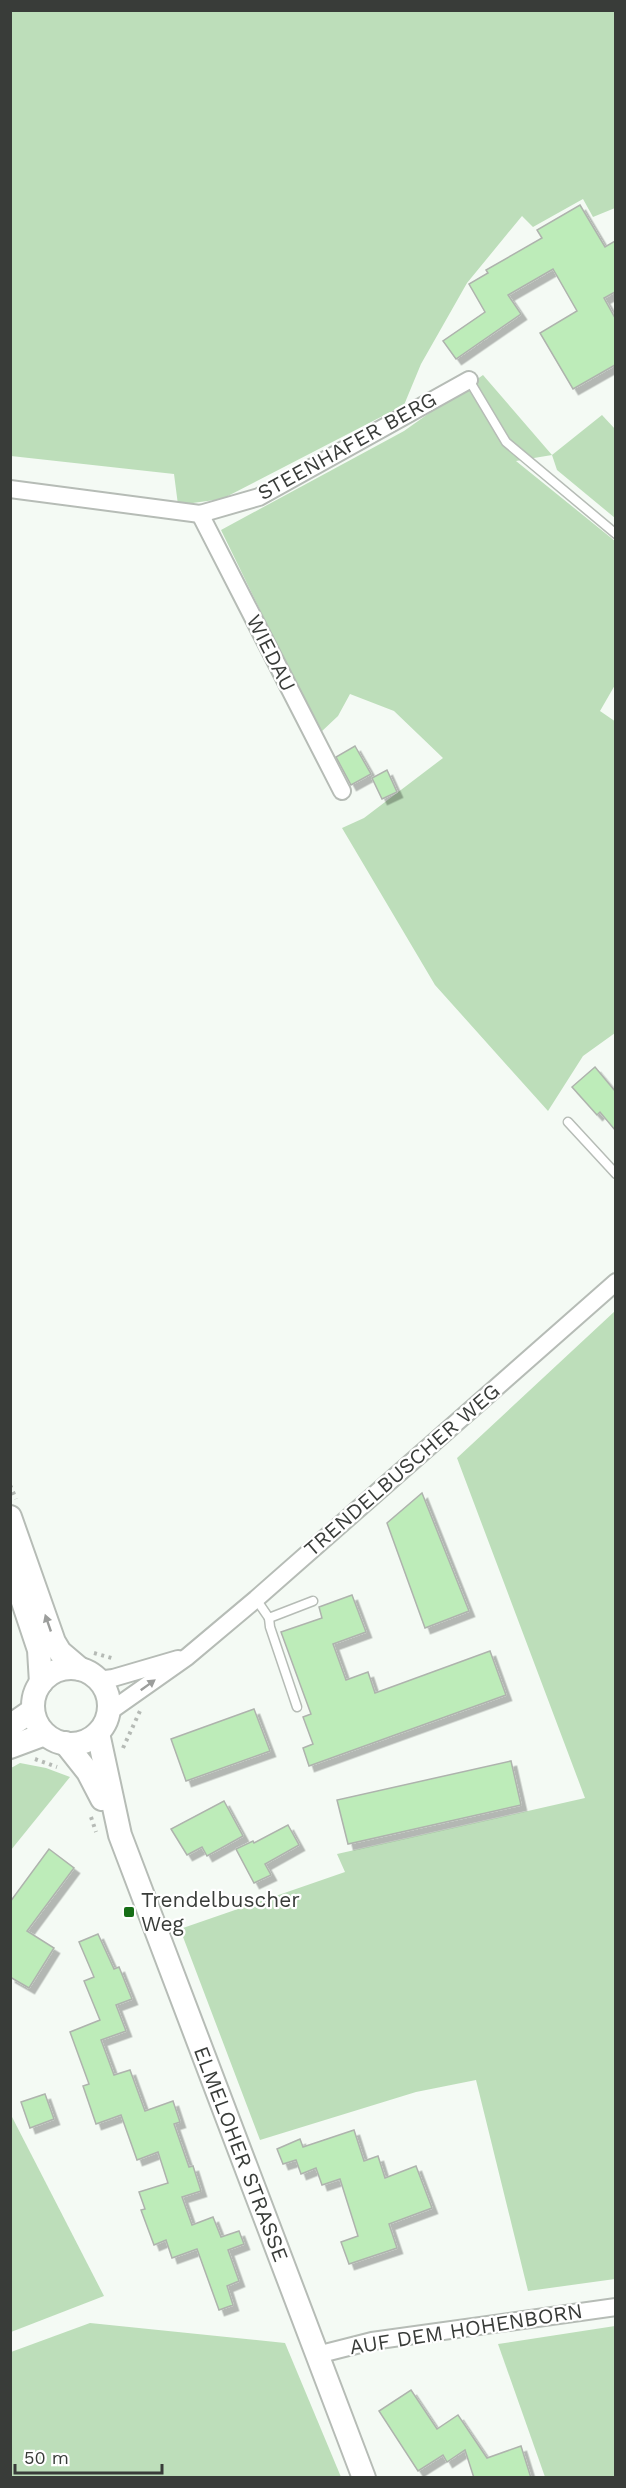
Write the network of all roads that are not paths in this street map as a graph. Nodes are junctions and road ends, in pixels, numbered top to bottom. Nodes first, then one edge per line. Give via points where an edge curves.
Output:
1 (469, 380) joint
2 (10, 489) edge
3 (200, 514) junction
4 (615, 534) edge
5 (342, 792) dead end
6 (567, 1122) dead end
7 (615, 1174) edge
8 (615, 1282) edge
9 (14, 1510) edge
10 (10, 1563) edge
11 (256, 1599) junction
12 (313, 1601) dead end
13 (269, 1618) junction
14 (187, 1657) junction
15 (89, 1667) junction
16 (41, 1683) junction
17 (297, 1707) dead end
18 (33, 1710) junction
19 (109, 1712) junction
20 (10, 1726) edge
21 (98, 1733) junction
22 (56, 1738) junction
23 (10, 1747) edge
24 (118, 1829) junction
25 (615, 2307) edge
26 (317, 2355) junction
27 (364, 2478) edge

1 - 3 street, STEENHAFER BERG via 259,497
1 - 4 lane via 506,442
2 - 3 street, STEENHAFER BERG
3 - 5 street, WIEDAU
6 - 7 lane
8 - 11 street, TRENDELBUSCHER WEG
15 -> 9 street via 60,1652 54,1642
10 - 16 street via 39,1650
11 - 13 lane
11 - 14 street, TRENDELBUSCHER WEG
12 - 13 lane
13 - 17 lane
14 - 15 street, TRENDELBUSCHER WEG via 131,1673
19 -> 14 street, TRENDELBUSCHER WEG
15 - 16 street via 59,1671
15 - 19 street via 106,1692
16 - 18 street
18 - 20 street
18 - 22 street via 38,1723
19 - 21 street
21 - 22 street via 78,1743
21 - 24 street, ELMELOHER STRASSE
22 - 23 street
22 - 24 street, ELMELOHER STRASSE via 88,1772
24 - 26 street, ELMELOHER STRASSE
25 - 26 street, AUF DEM HOHENBORN via 372,2341
26 - 27 street, ELMELOHER STRASSE

